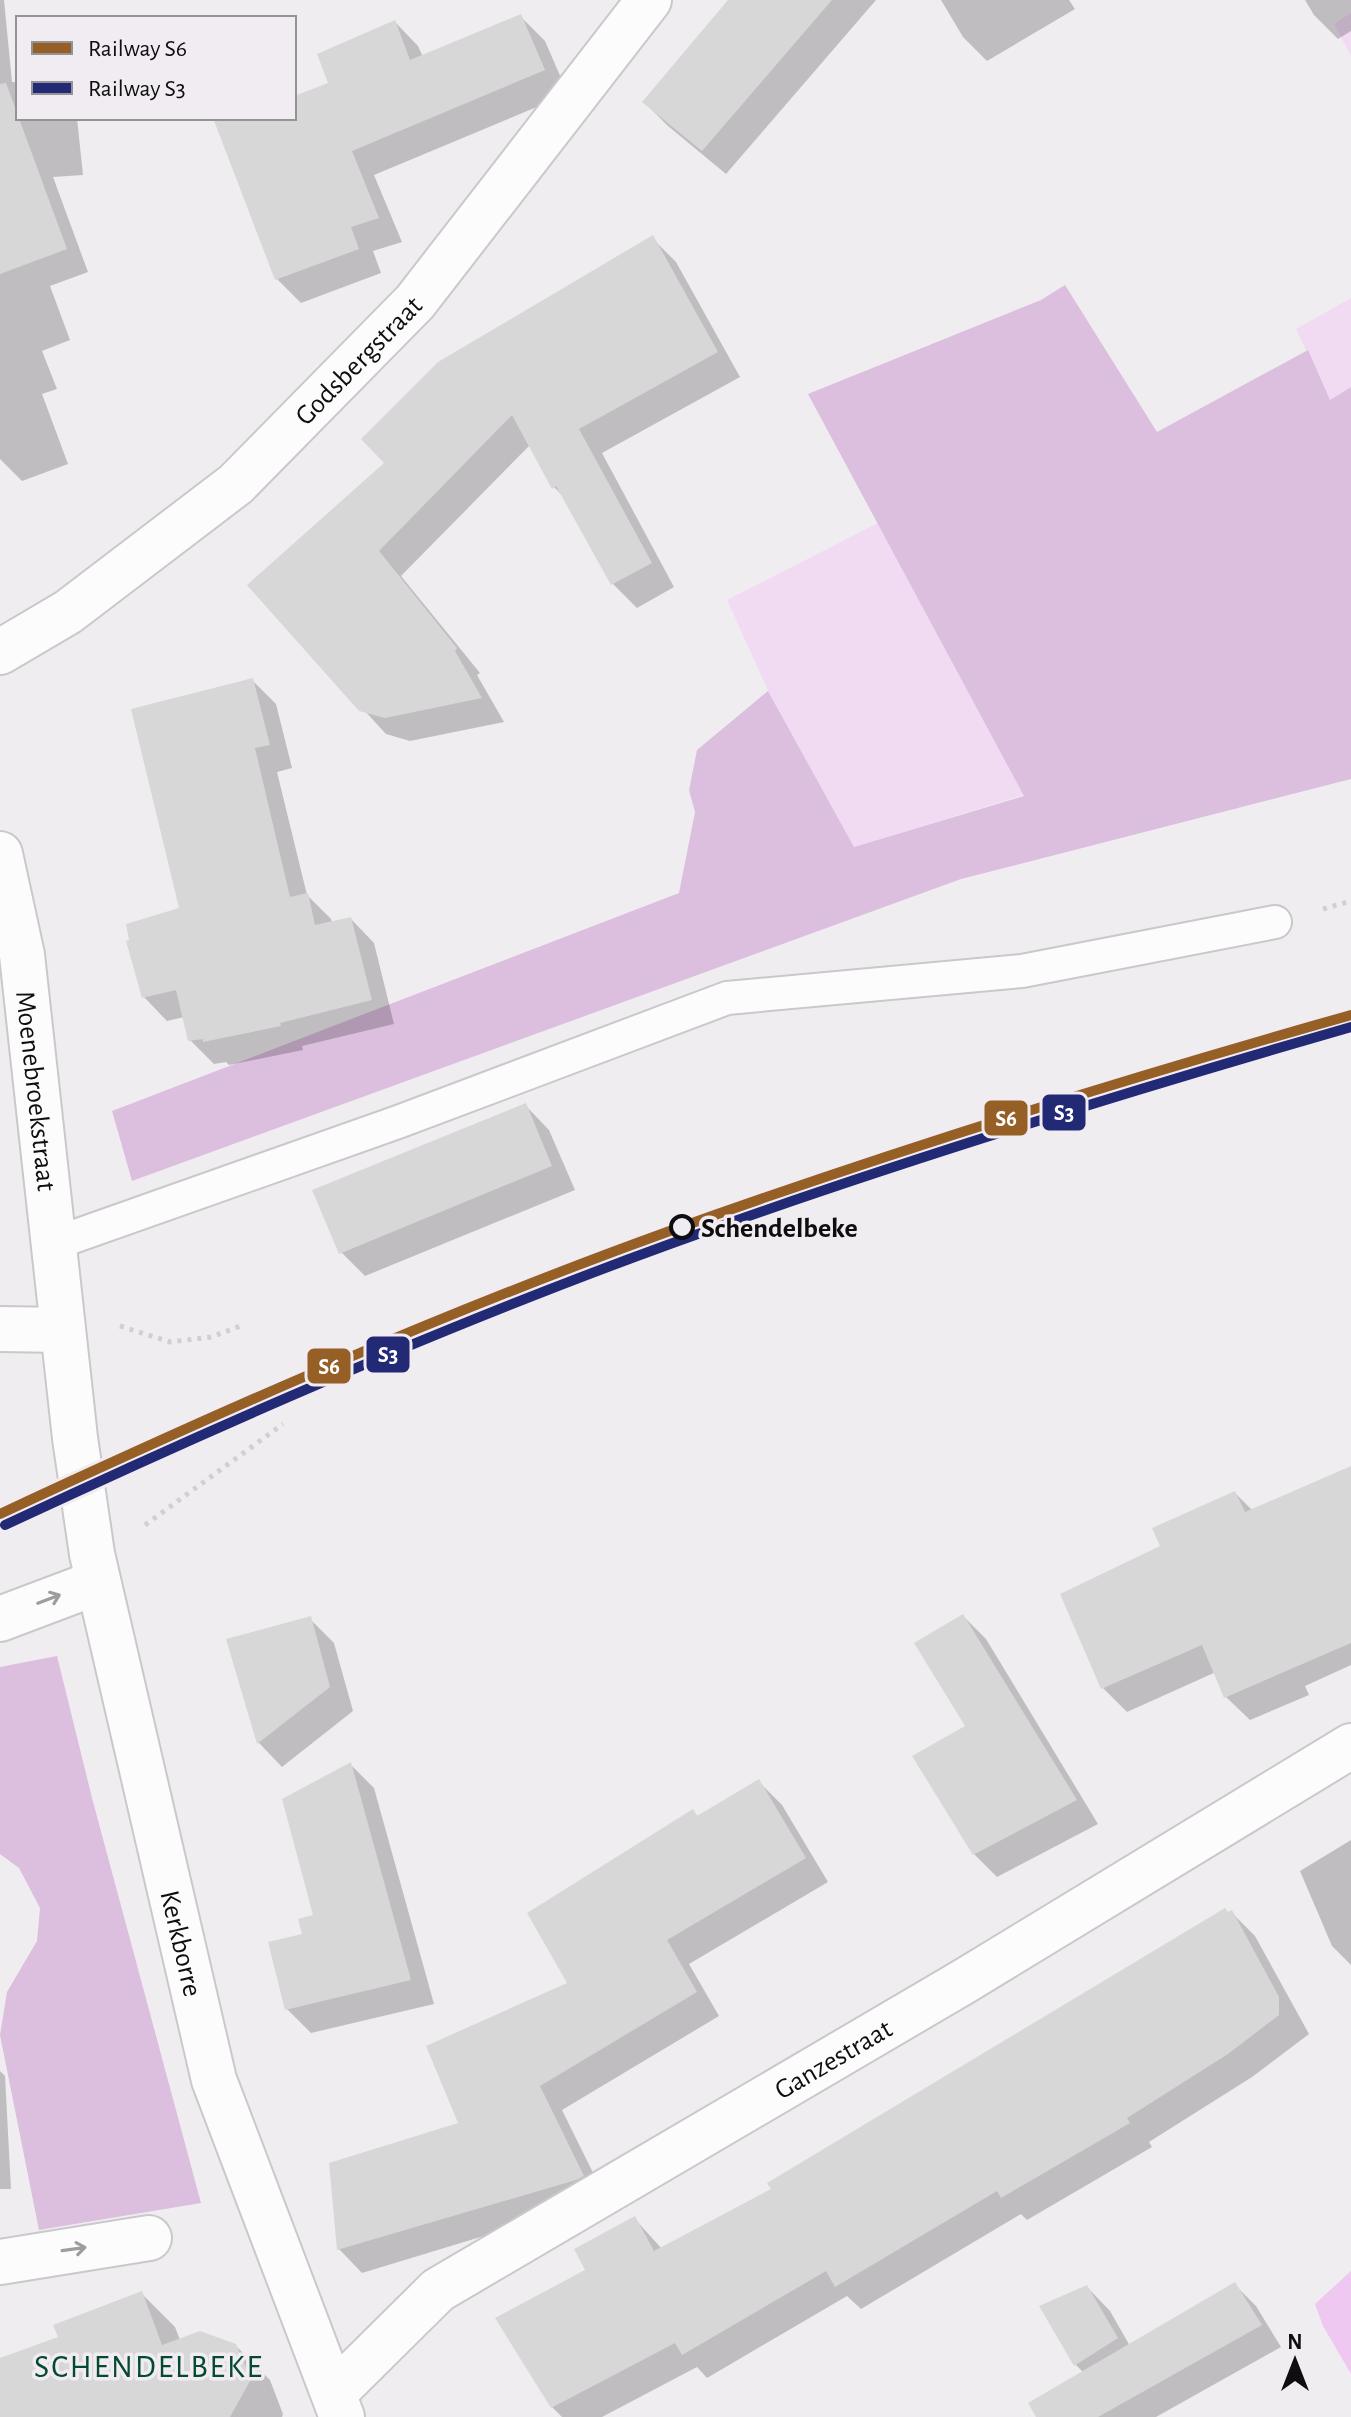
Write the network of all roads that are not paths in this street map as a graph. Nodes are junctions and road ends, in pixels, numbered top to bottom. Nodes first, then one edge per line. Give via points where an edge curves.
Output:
1 (649, 0) edge
2 (0, 652) edge
3 (0, 854) edge
4 (1275, 922) dead end
5 (53, 1244) junction
6 (0, 1329) edge
7 (63, 1330) junction
8 (77, 1455) joint
9 (95, 1568) junction
10 (0, 1619) edge
11 (1351, 1746) edge
12 (149, 2238) dead end
13 (0, 2262) edge
14 (338, 2405) edge

1 - 2 street, Godsbergstraat via 415,302 236,484 68,612
3 - 5 street, Moenebroekstraat via 22,955
4 - 5 lane via 1022,971 727,998
5 - 7 street, Moenebroekstraat
6 - 7 street
7 - 8 street, Moenebroekstraat
8 - 9 street, Kerkborre
10 -> 9 street
9 - 14 street, Kerkborre via 214,2080
11 - 14 street, Ganzestraat via 950,1990 438,2290
13 -> 12 street

